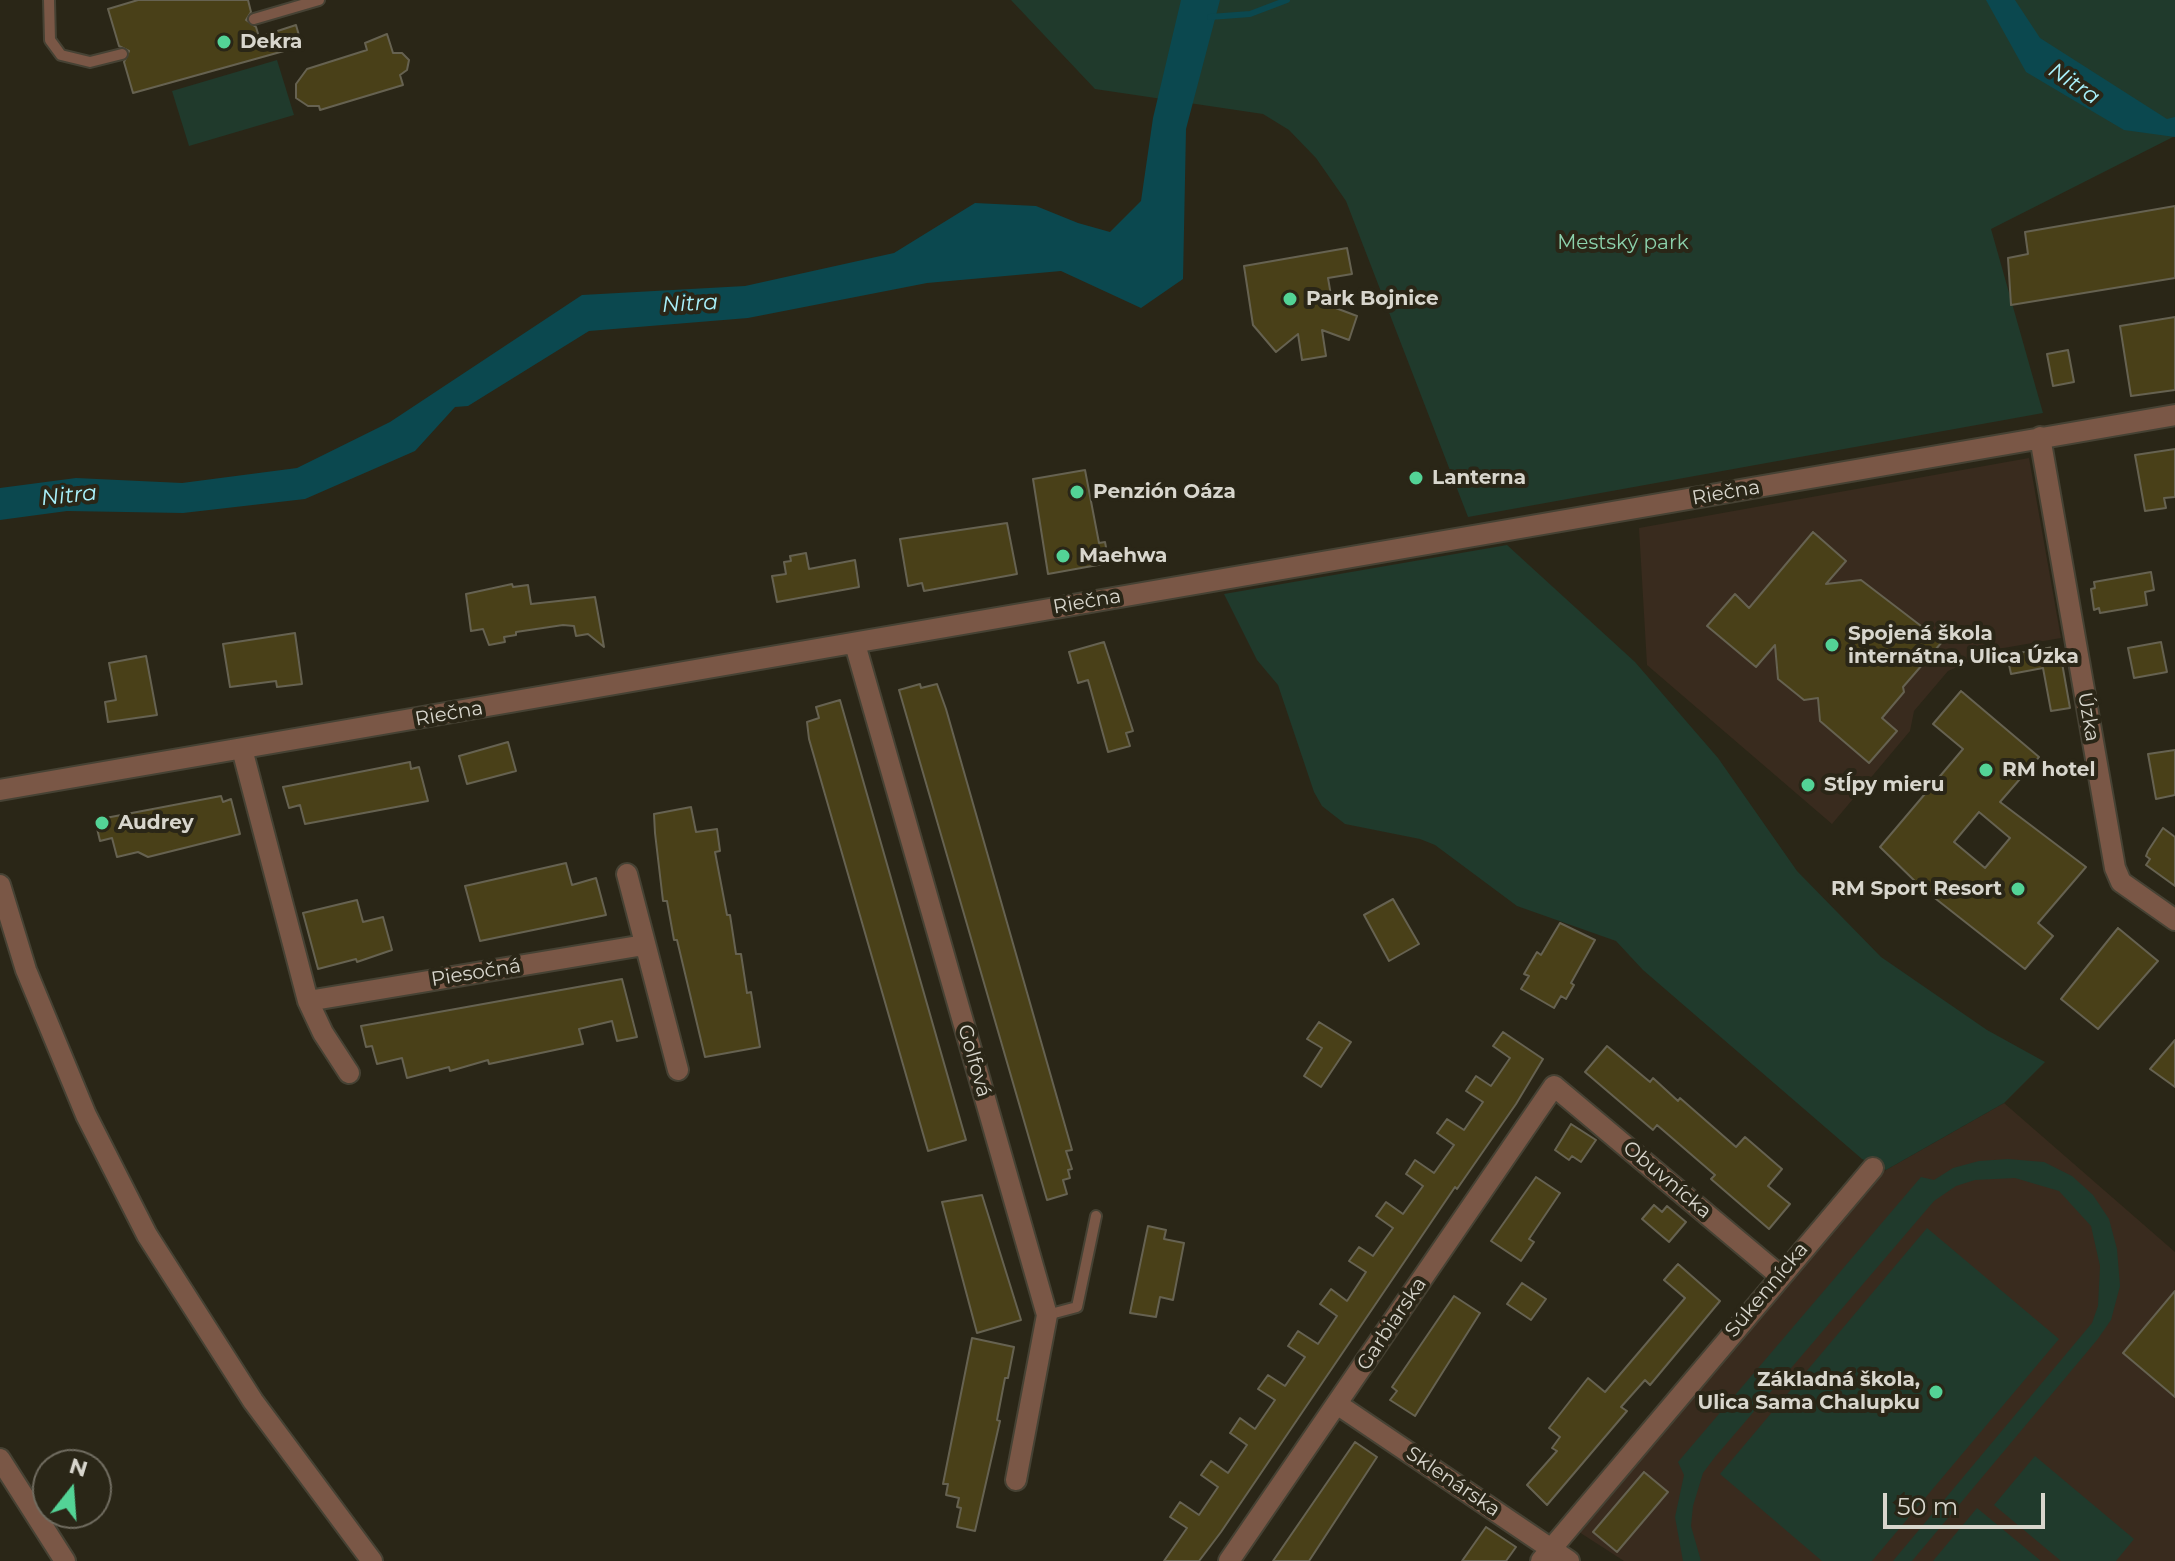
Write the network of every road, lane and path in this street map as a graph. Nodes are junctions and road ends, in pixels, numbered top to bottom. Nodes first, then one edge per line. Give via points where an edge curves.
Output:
1 (49, 0) edge
2 (319, 0) edge
3 (254, 19) dead end
4 (122, 54) dead end
5 (2175, 415) edge
6 (2040, 437) junction
7 (855, 644) junction
8 (242, 749) junction
9 (0, 790) edge
10 (627, 874) dead end
11 (0, 885) edge
12 (2175, 920) edge
13 (644, 945) junction
14 (308, 1001) junction
15 (678, 1070) dead end
16 (349, 1073) dead end
17 (1554, 1086) joint
18 (1873, 1168) dead end
19 (1096, 1216) dead end
20 (1779, 1275) junction
21 (1047, 1315) junction
22 (1337, 1404) junction
23 (0, 1459) edge
24 (1016, 1480) dead end
25 (1546, 1554) edge
26 (65, 1561) edge
27 (372, 1561) edge
28 (1229, 1561) edge
29 (1569, 1561) edge

1 - 4 lane via 50,40 61,55 90,62
2 - 3 lane
5 - 6 street, Riečna
6 - 7 street, Riečna
6 - 12 street, Úzka via 2115,868 2121,882
7 - 8 street, Riečna
7 - 21 street, Golfová
8 - 9 street, Riečna
8 - 14 street
10 - 13 street
11 - 27 street via 26,970 86,1115 147,1235 253,1401
13 - 14 street, Piesočná
13 - 15 street
14 - 16 street
17 - 20 street, Obuvnícka
17 - 22 street, Garbiarska
18 - 20 street, Súkennícka
19 - 21 lane via 1077,1307
20 - 25 street, Súkennícka
21 - 24 street, Golfová
22 - 25 street, Sklenárska
22 - 28 street, Garbiarska
23 - 26 street
25 - 29 street, Sklenárska

